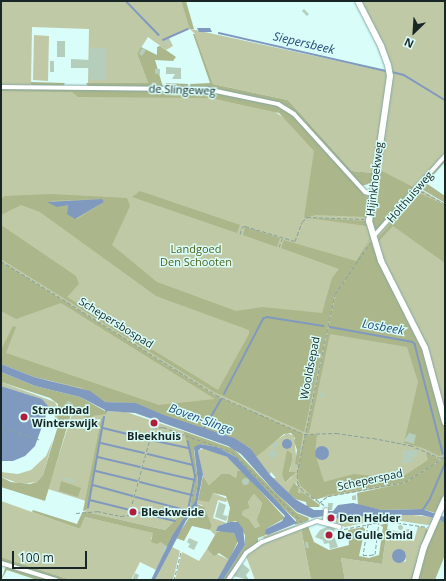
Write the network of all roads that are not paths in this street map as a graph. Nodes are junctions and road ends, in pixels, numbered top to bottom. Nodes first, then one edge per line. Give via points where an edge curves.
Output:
1 (358, 1) edge
2 (1, 87) edge
3 (445, 156) edge
4 (372, 194) junction
5 (373, 237) junction
6 (445, 422) edge
7 (445, 499) edge
8 (326, 510) road end
9 (325, 519) junction
10 (340, 527) road end
11 (1, 563) edge
12 (56, 580) edge
13 (228, 580) edge
14 (415, 580) edge

1 - 4 street, Hijinkhoekweg via 381,46 389,70
2 - 4 street, de Slingeweg via 206,89 278,104 294,114 365,192
3 - 5 street, Holthuisweg
4 - 5 street, Hijinkhoekweg via 369,219
5 - 6 street, Hijinkhoekweg via 381,261 424,348
7 - 14 street via 432,528
8 - 9 street
9 - 10 street
9 - 13 street via 252,548
11 - 12 street

